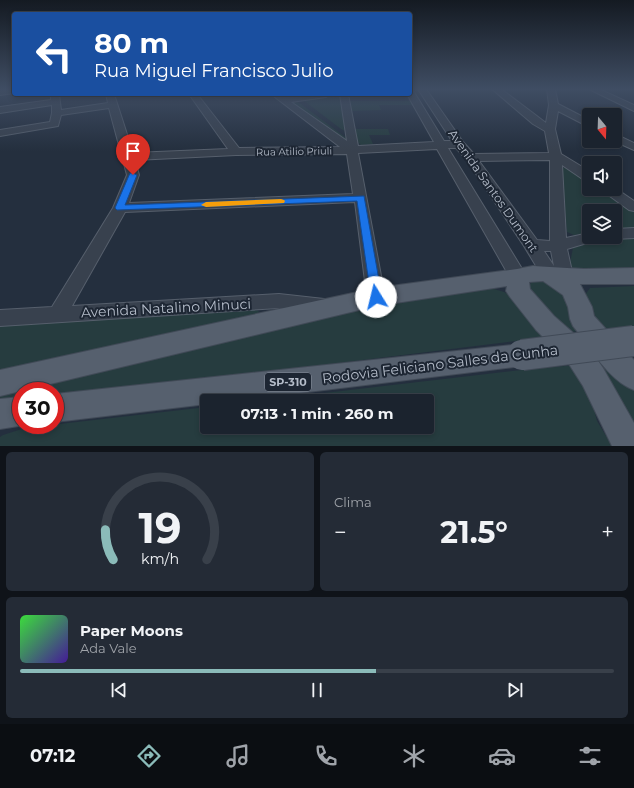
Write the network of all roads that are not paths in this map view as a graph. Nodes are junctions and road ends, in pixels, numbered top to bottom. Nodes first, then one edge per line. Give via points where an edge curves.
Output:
1 (57, 110) edge
2 (70, 110) edge
3 (115, 110) edge
4 (205, 110) edge
5 (305, 110) edge
6 (346, 110) edge
7 (421, 110) edge
8 (436, 110) edge
9 (522, 110) edge
10 (553, 110) edge
11 (563, 110) edge
12 (57, 113) junction
13 (582, 120) edge
14 (550, 129) junction
15 (0, 133) edge
16 (622, 141) edge
17 (442, 144) junction
18 (459, 144) junction
19 (352, 145) junction
20 (634, 147) edge
21 (236, 152) junction
22 (556, 156) junction
23 (129, 157) junction
24 (471, 158) junction
25 (582, 173) edge
26 (618, 196) edge
27 (361, 198) junction
28 (634, 207) edge
29 (120, 208) junction
30 (634, 233) edge
31 (622, 234) edge
32 (582, 239) edge
33 (532, 245) junction
34 (558, 246) junction
35 (634, 276) edge
36 (518, 277) junction
37 (562, 280) junction
38 (376, 297) junction
39 (331, 307) junction
40 (58, 314) junction
41 (0, 318) edge
42 (634, 342) edge
43 (634, 377) edge
44 (0, 383) edge
45 (64, 407) edge
46 (12, 413) edge
47 (0, 414) edge
48 (629, 446) edge

1 - 12 street
2 - 12 street
3 - 23 street
4 - 21 street
5 - 19 street
6 - 19 street
7 - 17 street, Avenida Santos Dumont
8 - 18 street, Avenida Santos Dumont
9 - 14 street
10 - 14 street
11 - 13 street
12 - 15 street via 54,124
14 - 22 street
16 - 20 street
17 - 18 street, Rua Atilio Priuli
17 - 19 street, Rua Atilio Priuli
17 - 36 street, Avenida Santos Dumont
18 - 24 street, Avenida Santos Dumont
19 - 21 street, Rua Atilio Priuli
19 - 27 street
21 - 23 street, Rua Atilio Priuli
22 - 24 street
22 - 25 street
22 - 34 street
23 - 29 street via 133,175
24 - 33 street, Avenida Santos Dumont
26 - 28 street
27 - 29 street
27 - 38 street
29 - 40 street
30 - 31 street
32 - 34 street
33 - 34 street
33 - 37 street, Avenida Santos Dumont
34 - 37 street
35 - 37 main road
36 - 37 main road via 526,273 541,273
36 - 38 main road
36 - 48 main road via 518,291 545,323 577,353 593,376
37 - 43 main road via 580,307 582,320 619,364
38 - 39 main road
39 - 40 street, Avenida Natalino Minuci via 279,301
39 - 44 main road
40 - 41 street, Avenida Natalino Minuci
42 - 45 main road, Rodovia Feliciano Salles da Cunha / SP-310, bridge
46 - 47 main road

